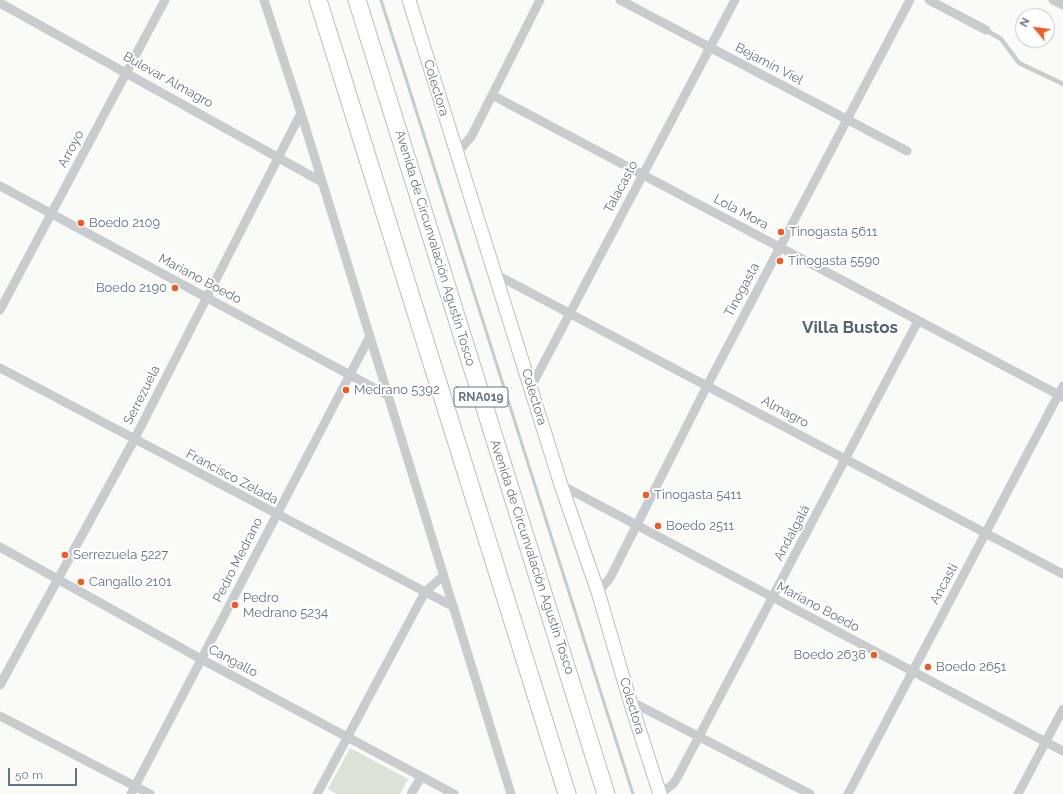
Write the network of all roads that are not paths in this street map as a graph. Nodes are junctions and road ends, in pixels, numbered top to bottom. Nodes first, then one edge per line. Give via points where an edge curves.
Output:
1 (165, 0) edge
2 (264, 0) edge
3 (318, 0) edge
4 (357, 0) edge
5 (409, 0) edge
6 (540, 0) edge
7 (620, 0) edge
8 (735, 0) edge
9 (910, 0) edge
10 (929, 0) edge
11 (1053, 0) edge
12 (0, 3) edge
13 (1063, 5) edge
14 (986, 30) joint
15 (710, 47) junction
16 (126, 72) junction
17 (1063, 84) edge
18 (492, 95) junction
19 (301, 113) junction
20 (847, 120) junction
21 (907, 151) dead end
22 (456, 154) junction
23 (279, 158) junction
24 (642, 175) junction
25 (322, 182) junction
26 (0, 186) edge
27 (51, 213) junction
28 (780, 247) junction
29 (494, 274) junction
30 (207, 298) junction
31 (0, 310) edge
32 (570, 314) junction
33 (918, 320) junction
34 (369, 338) junction
35 (0, 368) edge
36 (350, 375) junction
37 (707, 386) junction
38 (1063, 386) edge
39 (531, 387) junction
40 (387, 396) junction
41 (1061, 396) edge
42 (134, 440) junction
43 (845, 459) junction
44 (561, 485) junction
45 (276, 514) junction
46 (636, 525) junction
47 (986, 533) junction
48 (0, 548) edge
49 (1063, 574) edge
50 (444, 575) junction
51 (58, 580) junction
52 (425, 592) junction
53 (598, 592) junction
54 (772, 597) junction
55 (454, 607) junction
56 (201, 659) junction
57 (913, 671) junction
58 (0, 686) edge
59 (630, 701) junction
60 (1063, 709) edge
61 (0, 716) edge
62 (700, 736) junction
63 (348, 738) junction
64 (1046, 742) junction
65 (1063, 751) edge
66 (421, 777) junction
67 (133, 790) edge
68 (150, 794) edge
69 (317, 794) edge
70 (411, 794) edge
71 (454, 794) edge
72 (511, 794) edge
73 (567, 794) edge
74 (606, 794) edge
75 (660, 794) edge
76 (810, 794) edge
77 (848, 794) edge
78 (1018, 794) edge

1 - 16 street, Arroyo
2 - 19 street
3 - 73 highway, RNA019
4 - 74 highway, Avenida de Circunvalación Agustín Tosco / RNA019
5 - 22 street, Colectora
6 - 18 street
7 - 15 street, Bejamín Viel
8 - 15 street, Talacasto
9 - 20 street, Tinogasta
10 - 14 street
11 - 13 street
12 - 16 street, Bulevar Almagro
14 - 17 lane via 1001,40 1019,63
15 - 20 street, Bejamín Viel
15 - 24 street, Talacasto
16 - 23 street, Bulevar Almagro
16 - 27 street, Arroyo
18 - 22 street via 471,137
18 - 24 street, Lola Mora
19 - 23 street, Serrezuela
19 - 25 street
20 - 21 street, Bejamín Viel
20 - 28 street, Tinogasta
22 - 29 street, Colectora
23 - 25 street, Bulevar Almagro
23 - 30 street, Serrezuela
24 - 28 street, Lola Mora
24 - 32 street, Talacasto
25 - 34 street
26 - 27 street, Mariano Boedo
27 - 30 street, Mariano Boedo
27 - 31 street, Arroyo
28 - 33 street, Lola Mora
28 - 37 street, Tinogasta
29 - 32 street, Almagro
29 - 39 street, Colectora
30 - 36 street, Mariano Boedo
30 - 42 street, Serrezuela
32 - 37 street, Almagro
32 - 39 street, Talacasto
33 - 41 street, Lola Mora
33 - 43 street, Andalgalá
34 - 36 street, Pedro Medrano
34 - 40 street
35 - 42 street, Francisco Zelada
36 - 40 street, Mariano Boedo
36 - 45 street, Pedro Medrano
37 - 43 street, Almagro
37 - 46 street, Tinogasta
38 - 41 street, Ancasti
39 - 44 street, Colectora
40 - 50 street
41 - 47 street, Ancasti
42 - 45 street, Francisco Zelada
42 - 51 street, Serrezuela
43 - 47 street, Almagro
43 - 54 street, Andalgalá
44 - 46 street, Mariano Boedo
44 - 53 street, Colectora
45 - 52 street, Francisco Zelada
45 - 56 street, Pedro Medrano
46 - 53 street, Tinogasta via 610,578
46 - 54 street, Mariano Boedo
47 - 49 street, Almagro
47 - 57 street, Ancasti
48 - 51 street, Cangallo
50 - 52 street
50 - 55 street
51 - 56 street, Cangallo
51 - 58 street, Serrezuela
52 - 55 street, Francisco Zelada
52 - 63 street
53 - 59 street, Colectora
54 - 57 street, Mariano Boedo
54 - 62 street, Andalgalá
55 - 72 street
56 - 63 street, Cangallo
56 - 67 street, Pedro Medrano
57 - 64 street, Mariano Boedo
57 - 77 street, Ancasti
59 - 62 street
59 - 75 street, Colectora
60 - 64 street
61 - 67 street
62 - 75 street, Andalgalá via 677,778
62 - 76 street
63 - 66 street, Cangallo
63 - 69 street
64 - 65 street, Mariano Boedo
64 - 78 street
66 - 70 street
66 - 71 street, Cangallo
67 - 68 street

